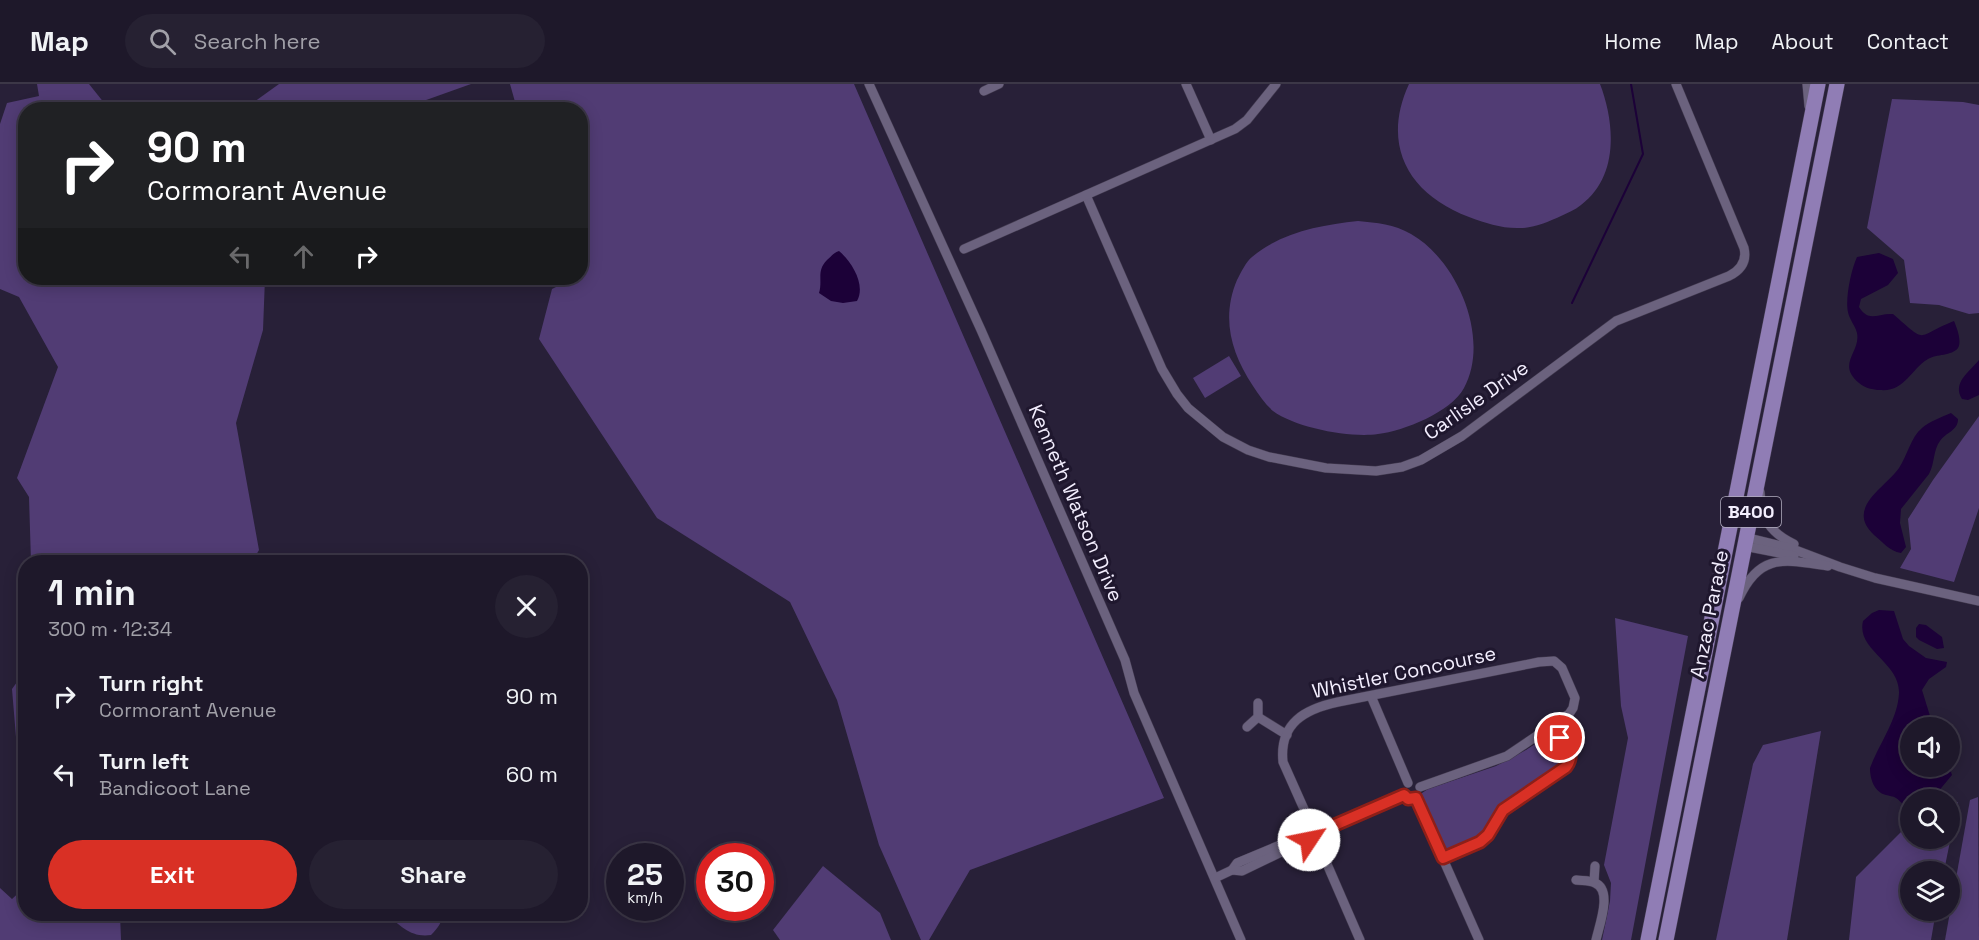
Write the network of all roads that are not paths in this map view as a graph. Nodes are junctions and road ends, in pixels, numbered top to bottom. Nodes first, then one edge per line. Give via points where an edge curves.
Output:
1 (869, 84) edge
2 (999, 84) edge
3 (1185, 84) edge
4 (1276, 84) edge
5 (1676, 84) edge
6 (1807, 84) edge
7 (1818, 84) edge
8 (1837, 84) edge
9 (984, 91) dead end
10 (1211, 140) junction
11 (1806, 141) junction
12 (1086, 195) junction
13 (964, 249) dead end
14 (1760, 469) junction
15 (1728, 538) junction
16 (1745, 542) junction
17 (1844, 568) junction
18 (1979, 601) edge
19 (1730, 618) junction
20 (1371, 696) junction
21 (1258, 703) dead end
22 (1258, 717) junction
23 (1247, 727) dead end
24 (1551, 727) junction
25 (1287, 735) junction
26 (1408, 783) junction
27 (1419, 787) junction
28 (1404, 795) junction
29 (1416, 798) junction
30 (1313, 829) junction
31 (1314, 841) junction
32 (1443, 858) junction
33 (1595, 866) dead end
34 (1232, 870) junction
35 (1215, 878) junction
36 (1576, 880) dead end
37 (1594, 882) junction
38 (1241, 940) edge
39 (1360, 940) edge
40 (1479, 940) edge
41 (1596, 940) edge
42 (1647, 940) edge
43 (1666, 940) edge

1 - 35 street, Kenneth Watson Drive via 986,340
2 - 9 street
3 - 10 street
4 - 10 street via 1240,126
5 - 12 street, Carlisle Drive via 1744,248 1741,267 1616,321 1462,436 1414,463 1395,468 1345,471 1269,457 1228,440 1196,416 1162,369
6 - 11 street
7 - 11 main road, Anzac Parade / B400
8 - 14 main road, Anzac Parade / B400
10 - 12 street
11 - 15 main road, Anzac Parade / B400
12 - 13 street
14 - 16 main road, Anzac Parade / B400
14 - 17 street via 1761,508 1772,530
15 - 16 main road
15 - 42 main road, Anzac Parade / B400
16 - 17 street
16 - 19 main road, Anzac Parade / B400
17 - 18 street
17 - 19 street via 1787,560 1767,564 1750,578
19 - 43 main road, Anzac Parade / B400
20 - 24 street, Whistler Concourse via 1548,661 1562,668 1575,702 1571,712
20 - 25 street, Whistler Concourse via 1318,706 1292,724
20 - 26 street
21 - 22 street
22 - 23 street
22 - 25 street
24 - 27 street via 1507,756
24 - 32 street via 1570,750 1571,759 1566,767 1503,810 1480,842
25 - 30 street via 1283,762
26 - 27 street
26 - 28 street
27 - 29 street
28 - 29 street
28 - 30 street
29 - 32 street
30 - 31 street via 1307,837
30 - 31 street via 1321,837
30 - 34 street via 1237,863
31 - 34 street via 1300,843 1240,872
31 - 39 street
32 - 40 street
33 - 37 street
34 - 35 street
35 - 38 street, Kenneth Watson Drive
36 - 37 street
37 - 41 street via 1605,897

